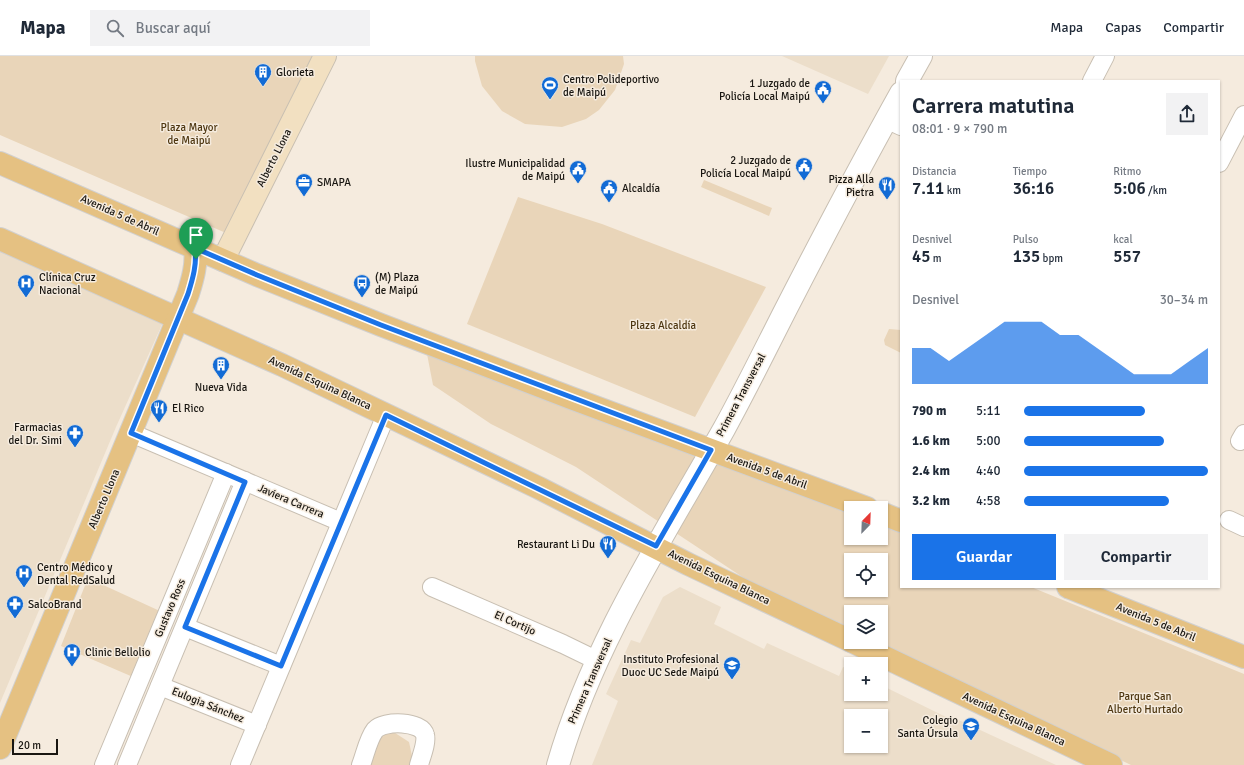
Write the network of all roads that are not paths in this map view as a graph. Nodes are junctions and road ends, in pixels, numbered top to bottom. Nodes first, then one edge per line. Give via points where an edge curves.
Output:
1 (325, 56) edge
2 (921, 56) edge
3 (1105, 56) edge
4 (908, 80) edge
5 (1093, 80) edge
6 (900, 96) edge
7 (1244, 115) edge
8 (894, 123) edge
9 (1220, 161) edge
10 (0, 163) edge
11 (0, 238) edge
12 (195, 248) junction
13 (223, 260) junction
14 (179, 318) junction
15 (386, 415) junction
16 (131, 433) junction
17 (711, 450) junction
18 (226, 473) junction
19 (245, 482) junction
20 (848, 501) edge
21 (888, 516) edge
22 (900, 521) edge
23 (341, 522) junction
24 (656, 546) junction
25 (432, 587) dead end
26 (1071, 588) edge
27 (185, 627) junction
28 (844, 638) edge
29 (867, 649) edge
30 (1244, 657) edge
31 (598, 661) junction
32 (281, 666) junction
33 (160, 686) junction
34 (256, 725) junction
35 (0, 748) edge
36 (104, 765) edge
37 (127, 765) edge
38 (240, 765) edge
39 (361, 765) edge
40 (418, 765) edge
41 (558, 765) edge
42 (1111, 765) edge

1 - 13 main road, Alberto Llona
2 - 4 street
3 - 5 street
6 - 8 street, Primera Transversal
7 - 9 street
8 - 17 street, Primera Transversal
10 - 12 main road, Avenida 5 de Abril
11 - 14 main road, Avenida Esquina Blanca
12 - 13 main road, Avenida 5 de Abril
12 - 14 main road, Alberto Llona via 194,276
13 - 17 main road, Avenida 5 de Abril via 381,325
14 - 15 main road, Avenida Esquina Blanca
14 - 16 main road, Alberto Llona
15 - 23 street
15 - 24 main road, Avenida Esquina Blanca
16 - 18 street, Javiera Carrera
16 - 35 main road, Alberto Llona
17 - 20 main road, Avenida 5 de Abril
17 - 24 street, Primera Transversal
18 - 19 street, Javiera Carrera
18 - 36 street, Gustavo Ross
19 - 23 street, Javiera Carrera
19 - 27 street, Gustavo Ross
21 - 22 main road
23 - 32 street
24 - 28 main road, Avenida Esquina Blanca via 688,564
24 - 31 street, Primera Transversal
25 - 31 street, El Cortijo
26 - 30 main road, Avenida 5 de Abril
27 - 32 street
27 - 33 street, Gustavo Ross
29 - 42 main road, Avenida Esquina Blanca
31 - 41 street, Primera Transversal via 572,720
32 - 34 street
33 - 34 street, Eulogia Sánchez
33 - 37 street, Gustavo Ross
34 - 38 street
39 - 40 street via 375,731 384,724 393,723 424,731 426,736

